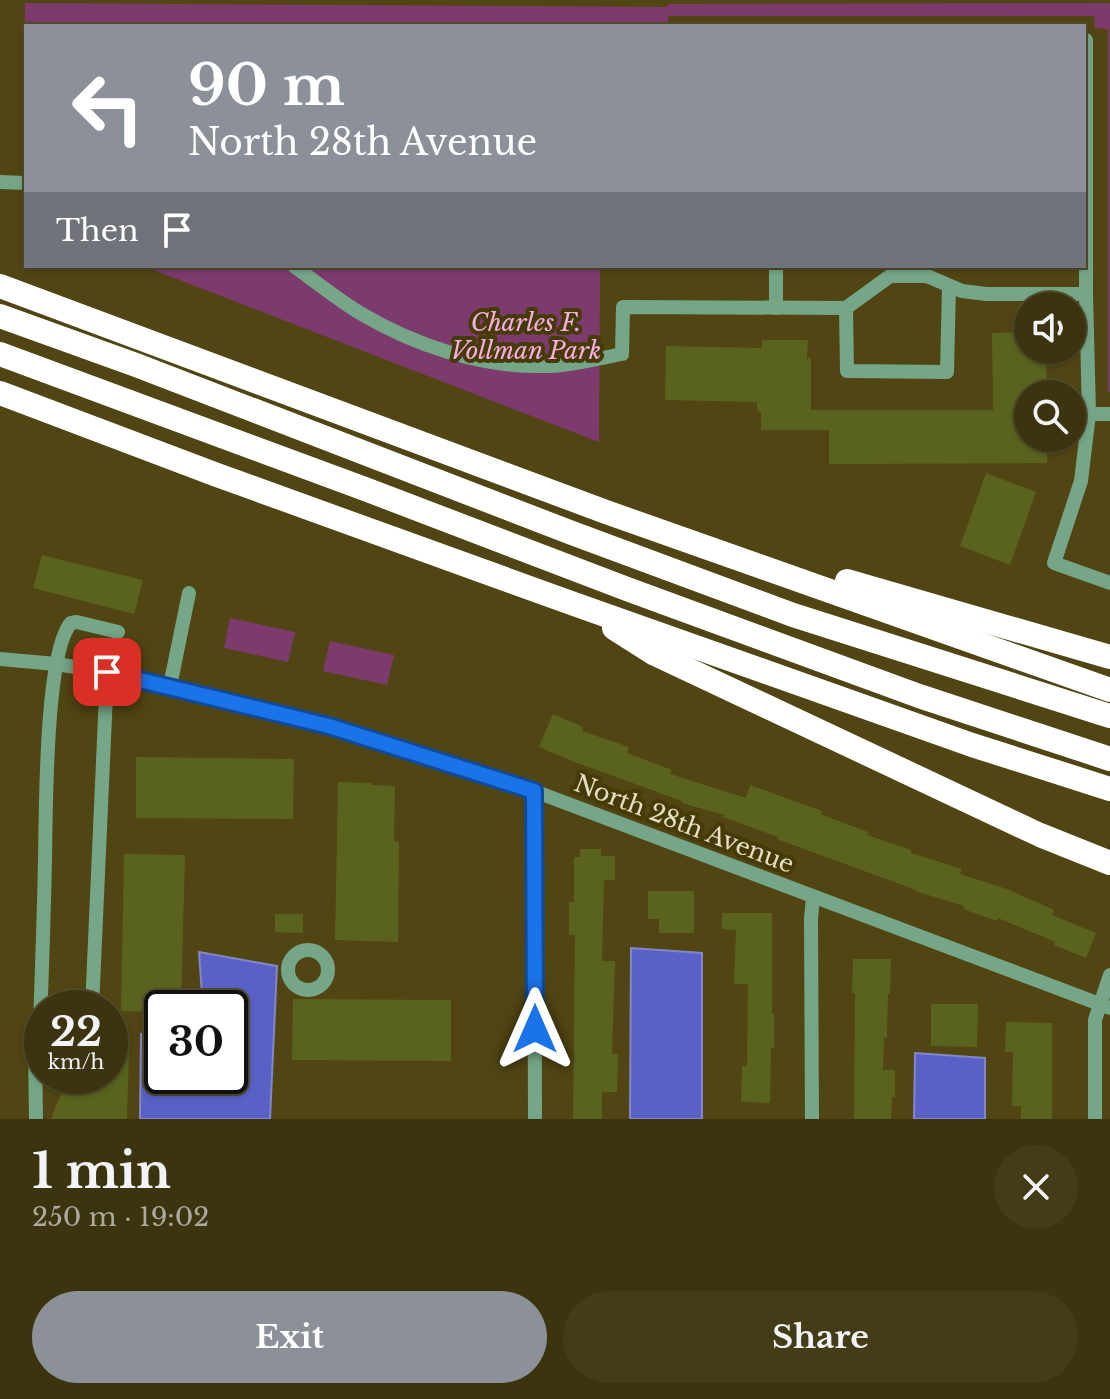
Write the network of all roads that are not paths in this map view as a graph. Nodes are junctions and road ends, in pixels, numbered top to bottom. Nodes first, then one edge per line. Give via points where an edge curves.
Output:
1 (1086, 103) edge
2 (0, 182) edge
3 (24, 183) edge
4 (297, 268) edge
5 (776, 268) edge
6 (0, 286) edge
7 (949, 286) junction
8 (1086, 292) edge
9 (1014, 294) edge
10 (1086, 294) edge
11 (776, 308) junction
12 (846, 308) junction
13 (0, 316) edge
14 (0, 354) edge
15 (11, 397) edge
16 (1089, 414) junction
17 (1110, 414) edge
18 (606, 512) junction
19 (1110, 583) edge
20 (189, 593) dead end
21 (574, 604) junction
22 (118, 632) dead end
23 (1110, 657) edge
24 (0, 659) edge
25 (56, 664) junction
26 (107, 672) junction
27 (170, 686) junction
28 (1110, 690) edge
29 (1110, 716) edge
30 (1110, 759) edge
31 (1110, 789) edge
32 (534, 791) junction
33 (1110, 863) edge
34 (813, 897) junction
35 (1110, 975) edge
36 (42, 990) edge
37 (93, 990) edge
38 (1105, 1006) edge
39 (36, 1094) edge
40 (36, 1119) edge
41 (535, 1119) edge
42 (812, 1119) edge
43 (1095, 1119) edge

1 - 8 street
2 - 3 street
4 - 11 street via 388,328 492,363 546,367 622,354 623,307
5 - 11 street
6 - 18 highway
7 - 9 street
7 - 12 street via 927,276 890,276
7 - 12 street via 947,372 847,371
10 - 16 street
11 - 12 street
13 - 29 highway via 793,615
14 - 30 highway via 919,696
15 - 21 highway
16 - 17 street
16 - 19 street via 1081,481 1054,563
18 - 23 highway
18 - 28 highway
20 - 27 street
21 - 31 highway
21 - 33 highway via 655,654
22 - 25 street via 71,623
24 - 25 street, North 28th Avenue
25 - 26 street, North 28th Avenue
25 - 36 street via 48,744
26 - 27 street, North 28th Avenue
26 - 37 street
27 - 32 street, North 28th Avenue via 329,726
32 - 34 street, North 28th Avenue
32 - 41 street
34 - 38 street, North 28th Avenue
34 - 42 street
35 - 38 street
38 - 43 street via 1095,1020
39 - 40 street

